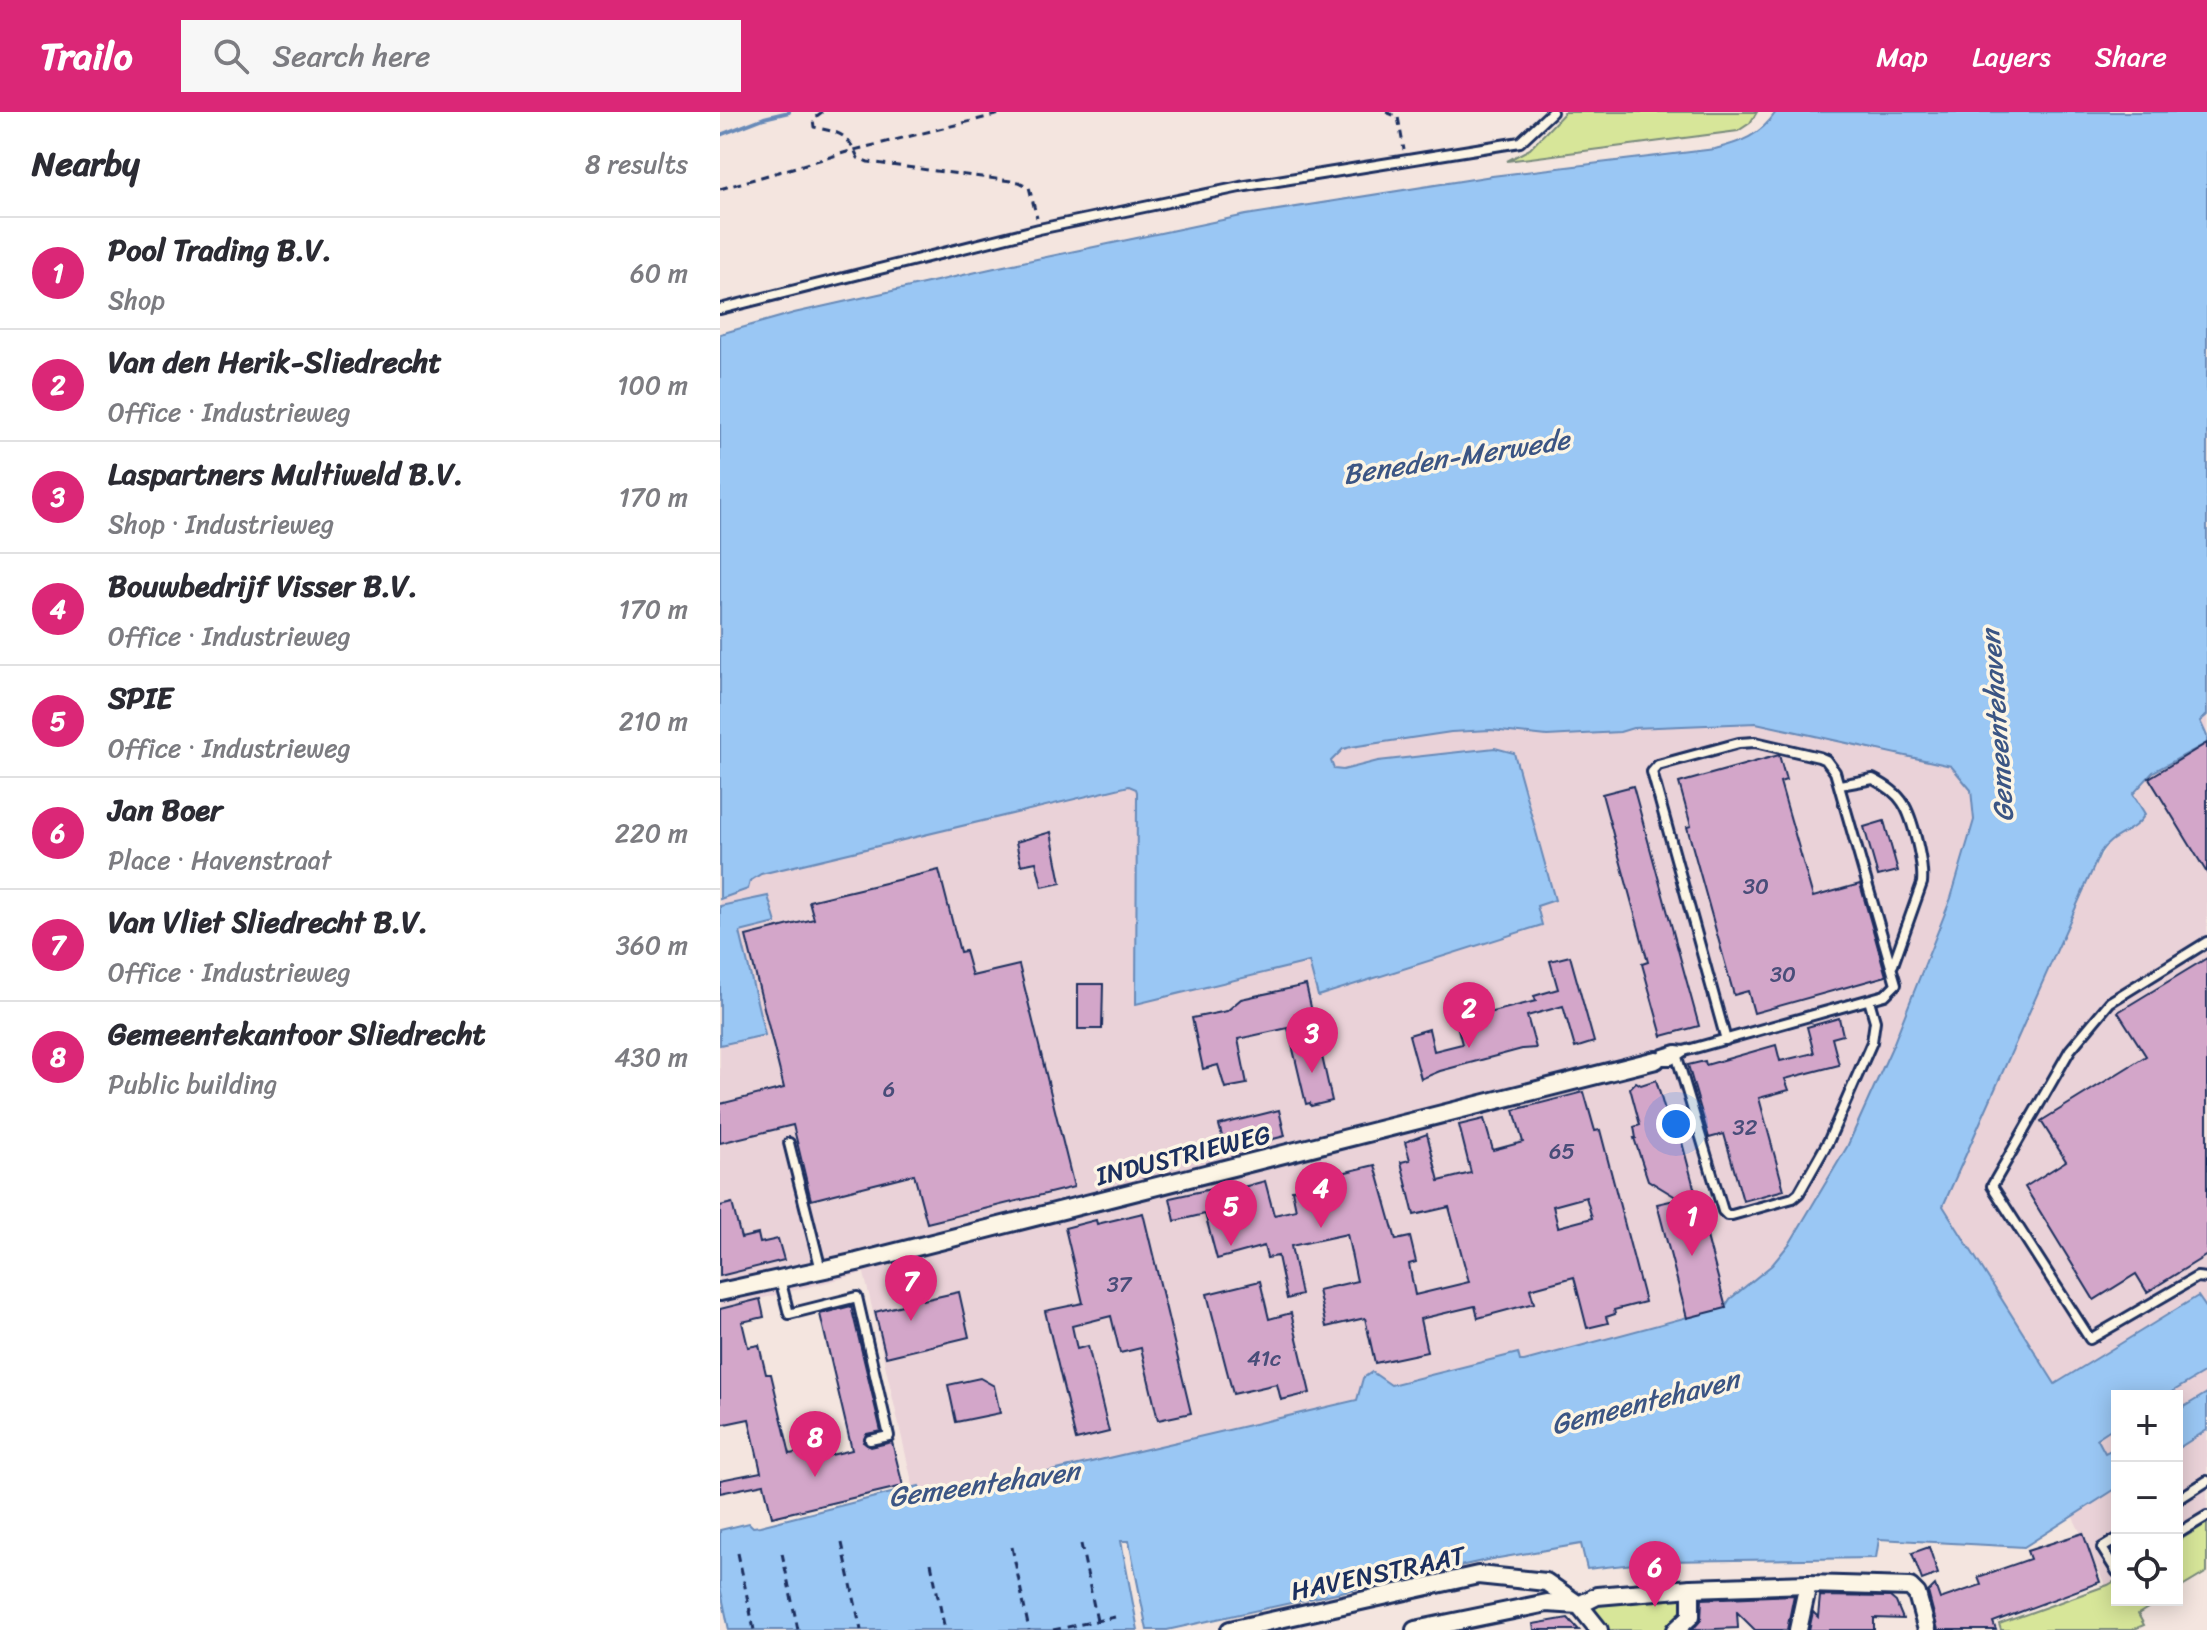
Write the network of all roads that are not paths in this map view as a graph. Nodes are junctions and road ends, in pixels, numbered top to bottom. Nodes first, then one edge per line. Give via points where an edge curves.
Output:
1 (1552, 112) edge
2 (720, 309) edge
3 (1840, 785) junction
4 (2207, 942) edge
5 (1892, 966) junction
6 (1869, 1000) junction
7 (1726, 1040) junction
8 (1681, 1054) junction
9 (1656, 1060) joint
10 (789, 1143) dead end
11 (821, 1270) junction
12 (2207, 1278) edge
13 (780, 1279) junction
14 (720, 1292) edge
15 (870, 1440) dead end
16 (2207, 1481) edge
17 (2183, 1496) edge
18 (2207, 1516) edge
19 (2183, 1530) edge
20 (2111, 1543) edge
21 (2111, 1562) edge
22 (1808, 1584) junction
23 (1691, 1588) junction
24 (1579, 1605) junction
25 (1230, 1630) edge
26 (1415, 1630) edge
27 (1599, 1630) edge
28 (1676, 1630) edge
29 (1798, 1630) edge
30 (1927, 1630) edge

1 - 2 lane via 1520,142 1240,187 1039,229
3 - 5 lane
3 - 5 lane via 1873,779 1906,810 1923,872
3 - 7 lane via 1831,765 1819,757 1755,742 1658,765 1652,772
4 - 12 lane via 2110,1002 2070,1050 1992,1186 2090,1339 2197,1277
5 - 6 lane via 1893,988
6 - 7 lane
6 - 8 lane via 1875,1021 1872,1042 1829,1140 1793,1198 1732,1215 1723,1211
7 - 8 lane
8 - 9 lane
9 - 11 street, INDUSTRIEWEG
10 - 11 lane
11 - 13 street, INDUSTRIEWEG
13 - 14 street, INDUSTRIEWEG
13 - 15 lane via 789,1314 857,1297 889,1436
16 - 17 lane
18 - 19 lane
20 - 21 lane via 2102,1548
22 - 23 street
22 - 29 street
22 - 30 street via 1910,1587
23 - 24 street via 1597,1596
23 - 28 street via 1691,1616
24 - 25 street, HAVENSTRAAT via 1546,1582 1478,1575
24 - 26 street via 1547,1603
24 - 27 street, HAVENSTRAAT

